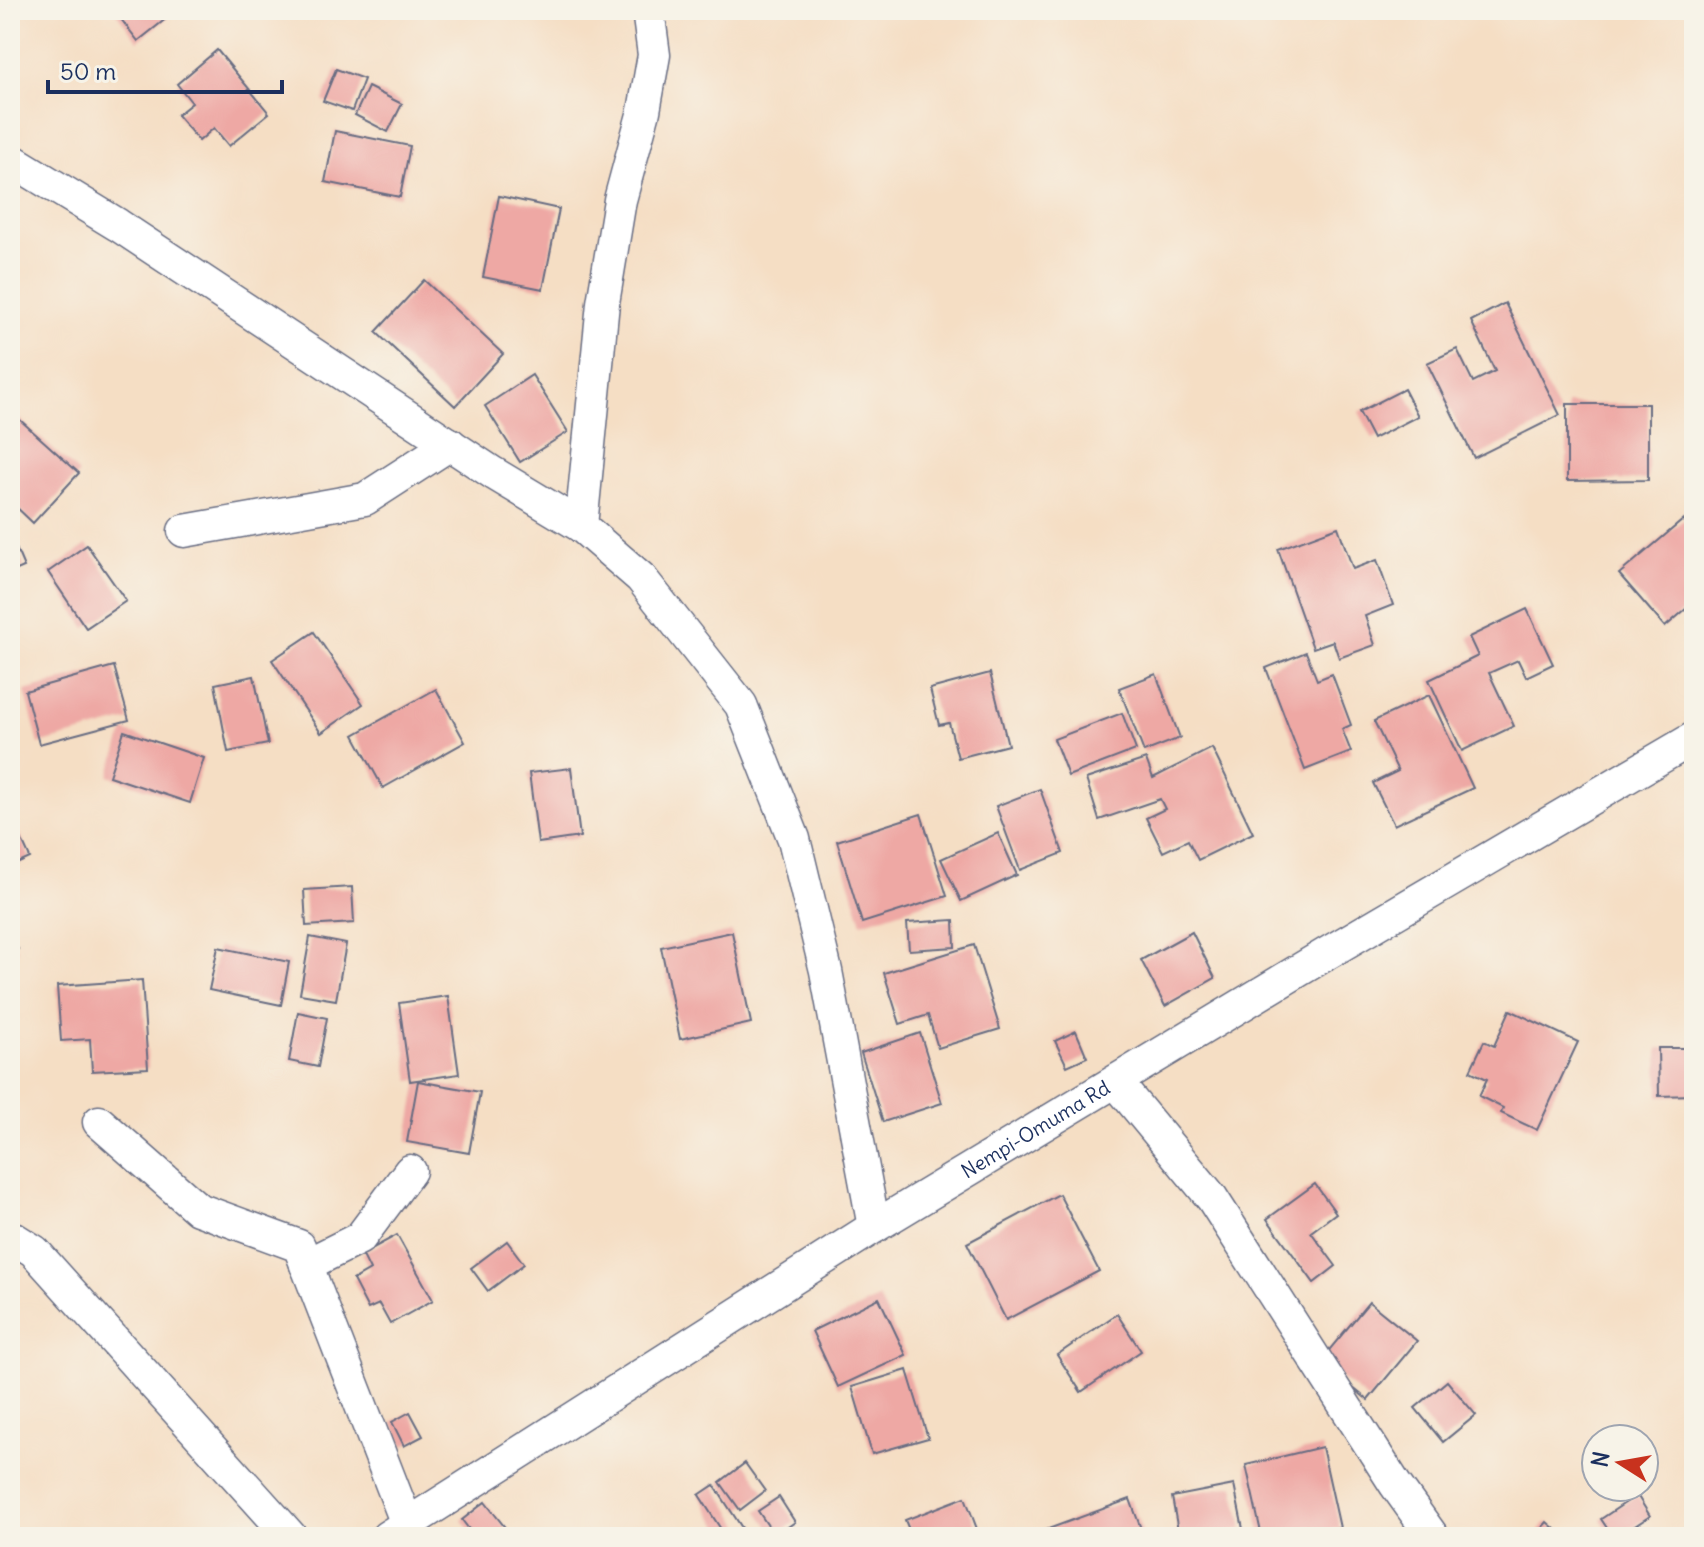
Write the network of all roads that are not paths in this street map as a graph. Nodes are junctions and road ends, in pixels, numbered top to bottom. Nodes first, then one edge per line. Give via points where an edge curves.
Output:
1 (648, 10) edge
2 (10, 159) edge
3 (450, 444) junction
4 (581, 526) junction
5 (184, 531) dead end
6 (1694, 738) edge
7 (1116, 1082) junction
8 (99, 1122) dead end
9 (410, 1171) dead end
10 (874, 1227) junction
11 (10, 1236) edge
12 (306, 1265) junction
13 (397, 1531) edge
14 (291, 1537) edge
15 (1433, 1537) edge

1 - 4 street via 654,55 620,200 603,303
2 - 3 street
3 - 4 street
3 - 5 street via 365,499
4 - 10 street via 641,578 741,705 794,839 826,971
6 - 7 street, Nempi-Omuma Rd
7 - 10 street, Nempi-Omuma Rd
7 - 15 street via 1212,1198
8 - 12 street via 198,1209 299,1246
9 - 12 street via 360,1238
10 - 13 street, Nempi-Omuma Rd
11 - 14 street via 34,1251
12 - 13 street

